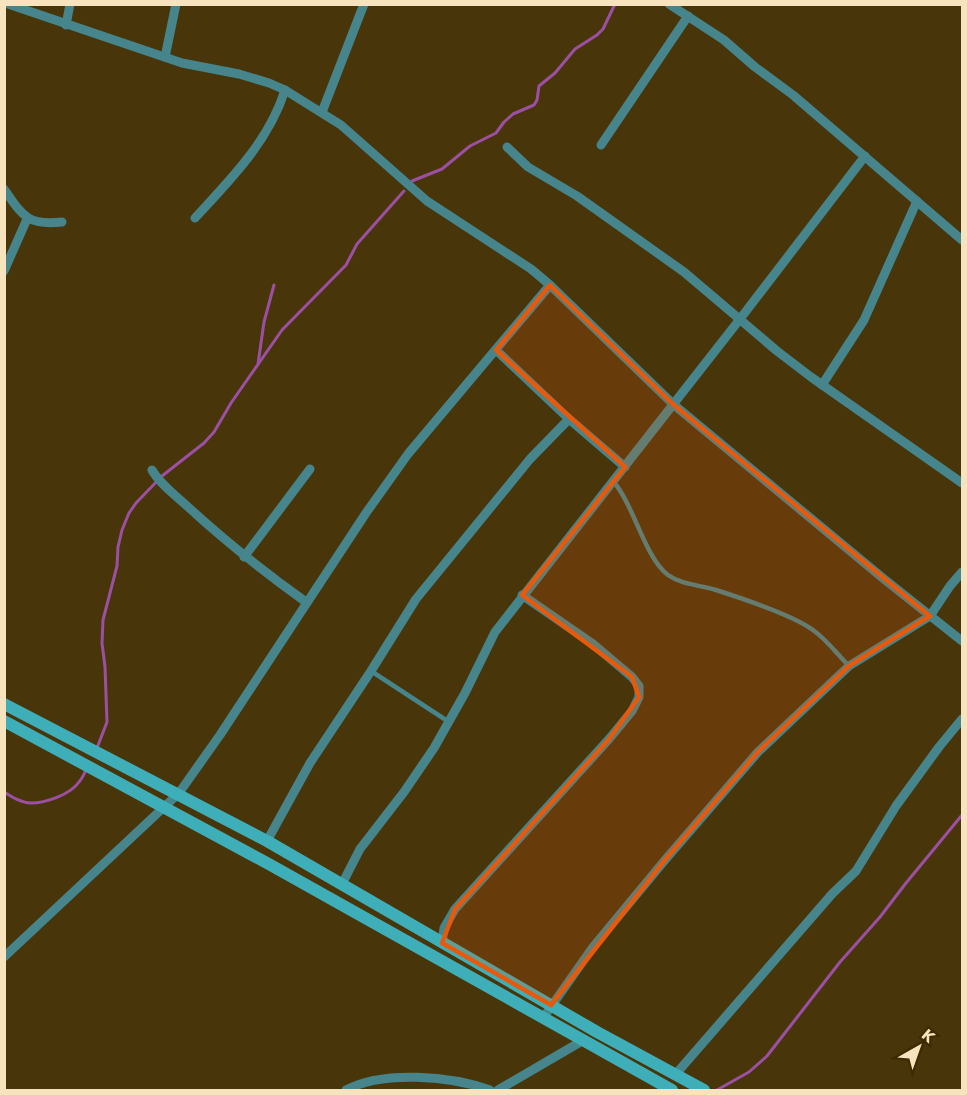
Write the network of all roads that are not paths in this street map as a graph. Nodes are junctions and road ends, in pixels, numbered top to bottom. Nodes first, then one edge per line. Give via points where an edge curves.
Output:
1 (8, 4) edge
2 (70, 4) edge
3 (176, 4) edge
4 (364, 4) edge
5 (669, 4) edge
6 (687, 16) junction
7 (66, 25) junction
8 (165, 57) junction
9 (285, 90) junction
10 (322, 112) junction
11 (601, 145) dead end
12 (507, 147) dead end
13 (865, 156) junction
14 (4, 189) edge
15 (917, 201) junction
16 (195, 218) dead end
17 (27, 219) junction
18 (62, 222) dead end
19 (963, 240) edge
20 (4, 271) edge
21 (550, 285) junction
22 (740, 320) junction
23 (496, 350) junction
24 (822, 385) junction
25 (673, 404) junction
26 (569, 420) junction
27 (625, 466) junction
28 (310, 469) dead end
29 (153, 472) dead end
30 (613, 481) junction
31 (963, 483) edge
32 (244, 557) junction
33 (963, 572) edge
34 (522, 595) junction
35 (306, 602) junction
36 (930, 616) junction
37 (963, 641) edge
38 (849, 666) junction
39 (371, 671) junction
40 (4, 704) edge
41 (963, 719) edge
42 (4, 721) edge
43 (449, 722) junction
44 (179, 793) junction
45 (164, 807) junction
46 (267, 841) junction
47 (342, 884) junction
48 (442, 943) junction
49 (4, 957) edge
50 (551, 1005) junction
51 (543, 1018) junction
52 (582, 1041) junction
53 (675, 1075) junction
54 (699, 1088) edge
55 (346, 1090) edge
56 (490, 1090) edge
57 (498, 1090) edge
58 (672, 1090) edge

1 - 7 street
2 - 7 street
3 - 8 street
4 - 10 street
5 - 6 street
6 - 11 street
6 - 13 street via 724,40
7 - 8 street
8 - 9 street via 239,74
9 - 10 street
9 - 16 street via 280,108 258,146
10 - 21 street via 376,153 427,201
12 - 22 street via 528,167 577,196 675,266
13 - 15 street
13 - 22 street
14 - 17 street
15 - 19 street
15 - 24 street via 864,320
17 - 18 street
17 - 20 street
21 - 23 street
21 - 25 street
22 - 24 street
22 - 25 street
23 - 26 street
23 - 35 street via 408,454
24 - 31 street
25 - 27 street
25 - 36 street
26 - 27 street
26 - 39 street via 530,459 416,599
27 - 30 street
28 - 32 street
29 - 32 street
30 - 34 street
30 - 38 lane via 655,561 668,575 795,620 821,636
32 - 35 street
33 - 36 street
34 - 43 street via 495,632
34 - 48 street via 593,644 632,677 639,686 639,697 609,739 455,909 444,928
35 - 44 street
36 - 37 street
36 - 38 street
38 - 50 street via 758,752 593,947
39 - 43 lane
39 - 46 street via 310,763
40 - 44 main road
41 - 53 street via 896,806 856,871
42 - 45 main road
43 - 47 street via 404,792 360,849
44 - 45 street
44 - 46 main road
45 - 49 street
45 - 51 main road
46 - 47 main road
47 - 48 main road
48 - 50 main road
50 - 51 street
50 - 53 main road
51 - 52 main road
52 - 57 street
52 - 58 main road
53 - 54 main road
55 - 56 street via 388,1077 461,1082

